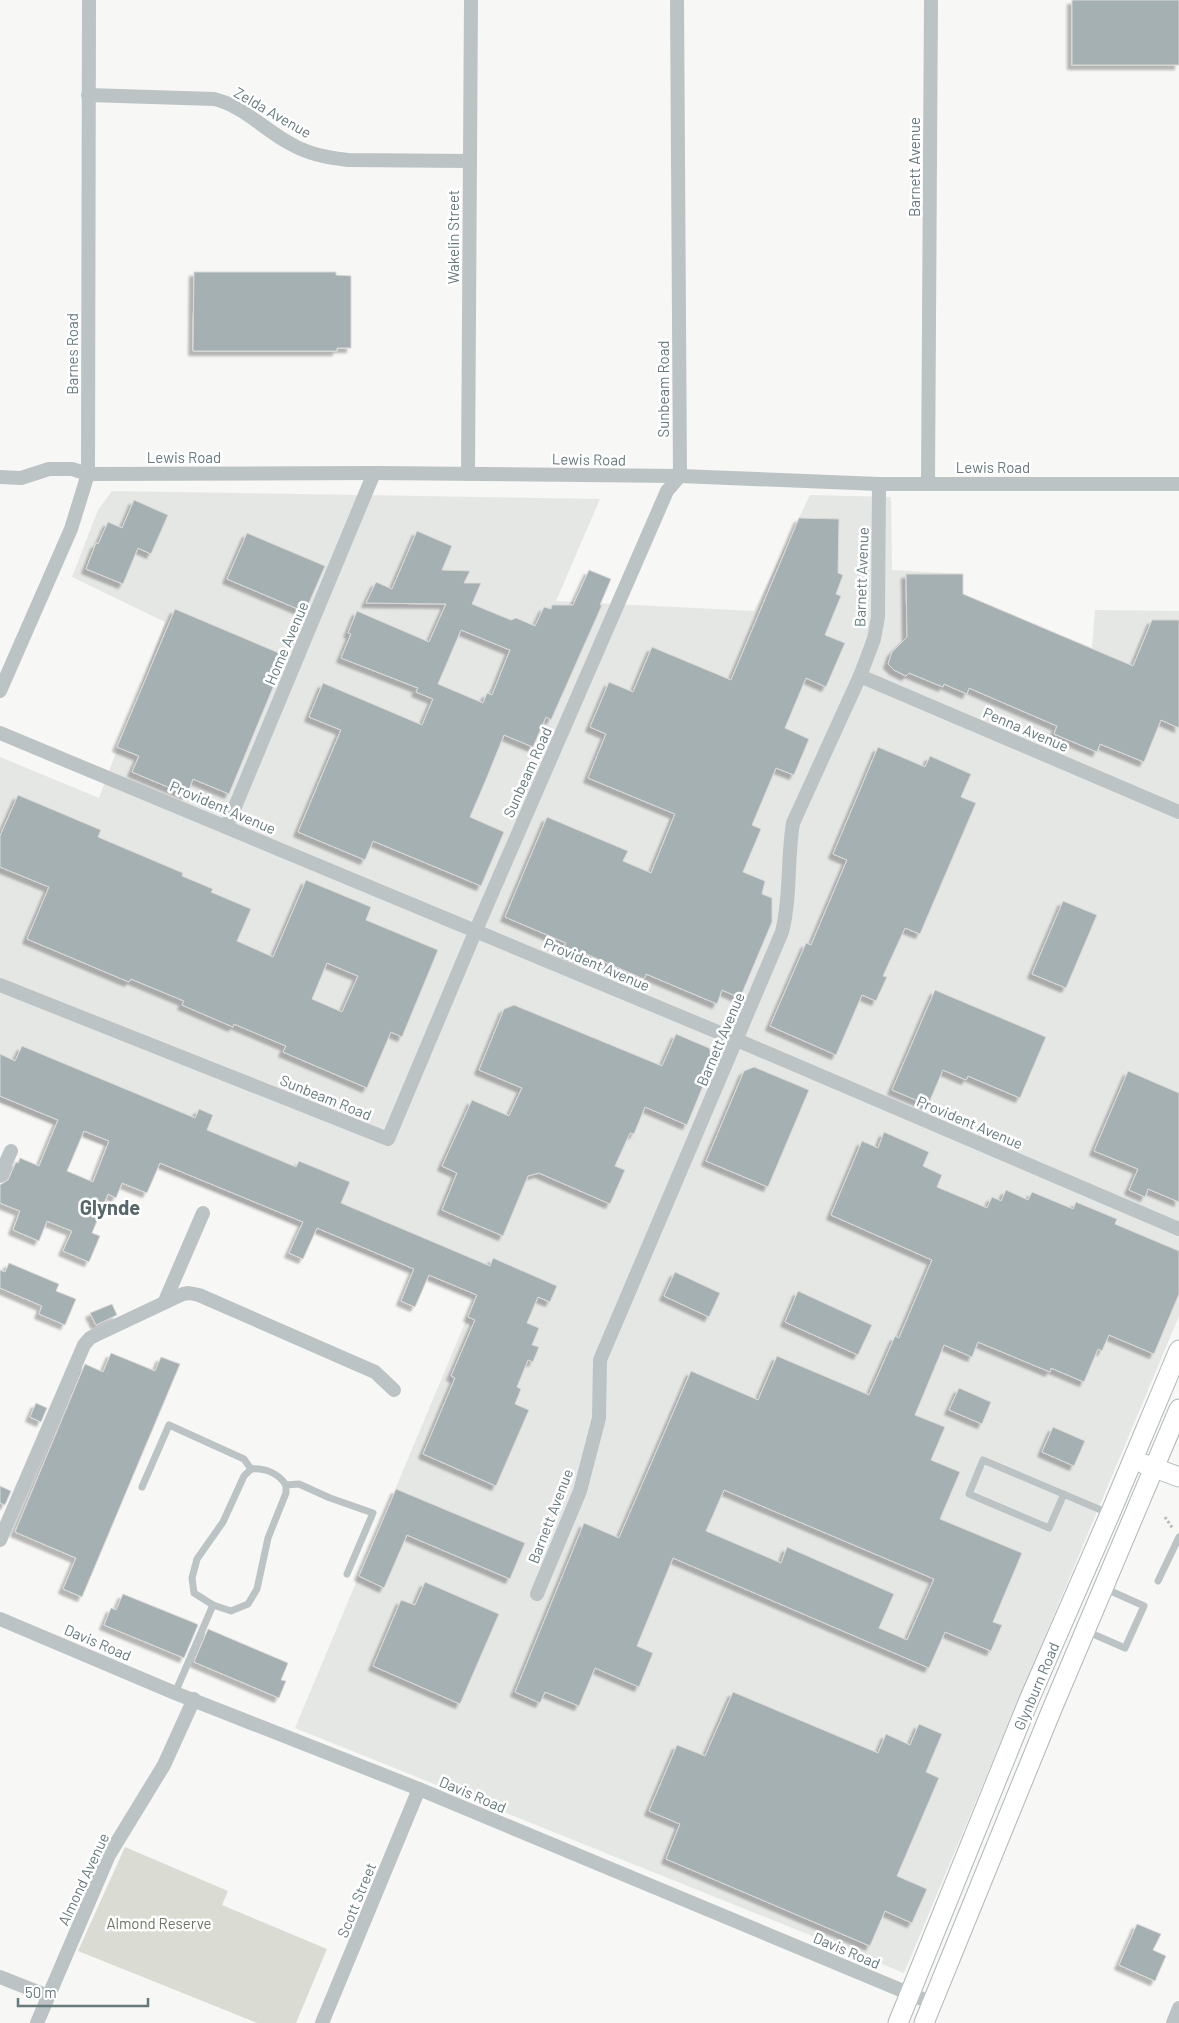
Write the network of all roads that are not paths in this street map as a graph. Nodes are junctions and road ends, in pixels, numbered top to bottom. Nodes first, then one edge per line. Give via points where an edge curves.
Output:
1 (89, 0) edge
2 (471, 0) edge
3 (677, 0) edge
4 (931, 0) edge
5 (88, 95) junction
6 (470, 161) junction
7 (374, 473) junction
8 (88, 474) junction
9 (468, 474) junction
10 (680, 476) junction
11 (0, 477) edge
12 (928, 483) junction
13 (879, 484) junction
14 (1179, 484) edge
15 (860, 676) junction
16 (0, 691) edge
17 (0, 733) edge
18 (1179, 812) edge
19 (227, 826) junction
20 (476, 930) junction
21 (0, 985) edge
22 (737, 1040) junction
23 (11, 1151) dead end
24 (0, 1176) edge
25 (203, 1213) dead end
26 (1179, 1229) edge
27 (165, 1301) junction
28 (1179, 1350) edge
29 (394, 1390) dead end
30 (1179, 1409) edge
31 (1134, 1460) junction
32 (251, 1468) junction
33 (1154, 1469) junction
34 (1179, 1477) edge
35 (286, 1484) junction
36 (142, 1487) dead end
37 (1064, 1494) junction
38 (1110, 1514) junction
39 (1177, 1534) edge
40 (0, 1540) edge
41 (347, 1574) dead end
42 (1158, 1581) dead end
43 (1103, 1588) junction
44 (537, 1594) dead end
45 (213, 1606) junction
46 (0, 1619) edge
47 (1085, 1631) junction
48 (175, 1693) junction
49 (194, 1700) junction
50 (419, 1789) junction
51 (0, 1977) edge
52 (911, 1994) junction
53 (48, 1996) junction
54 (932, 2004) junction
55 (1179, 2008) edge
56 (37, 2023) edge
57 (322, 2023) edge
58 (898, 2023) edge
59 (924, 2023) edge
60 (1173, 2023) edge

1 - 5 street, Barnes Road
2 - 6 street, Wakelin Street
3 - 10 street, Sunbeam Road
4 - 12 street, Barnett Avenue
5 - 6 street, Zelda Avenue via 228,102 292,145 332,158
5 - 8 street, Barnes Road
6 - 9 street, Wakelin Street
7 - 8 street, Lewis Road
7 - 9 street, Lewis Road
7 - 19 street, Home Avenue
8 - 11 street, Lewis Road via 72,469 49,469 21,478
8 - 16 street, Barnes Road via 71,529
9 - 10 street, Lewis Road
10 - 13 street, Lewis Road
10 - 20 street, Sunbeam Road via 667,492
12 - 13 street, Lewis Road
12 - 14 street, Lewis Road
13 - 15 street, Barnett Avenue via 878,617 874,639
15 - 18 street, Penna Avenue
15 - 22 street, Barnett Avenue via 794,823 787,915
17 - 19 street, Provident Avenue
19 - 20 street, Provident Avenue
20 - 21 street, Sunbeam Road via 388,1139
20 - 22 street, Provident Avenue
22 - 26 street, Provident Avenue
22 - 44 street, Barnett Avenue via 600,1360 599,1418 580,1491
23 - 24 street
25 - 27 street
27 - 29 street via 186,1293 199,1295 375,1372
27 - 40 street via 90,1338 84,1345
28 - 31 main road, Glynburn Road
30 - 33 main road, Glynburn Road
31 - 33 main road
31 - 38 main road, Glynburn Road
32 - 35 lane via 260,1468 281,1477
32 - 36 lane via 244,1459 169,1425
32 - 45 lane via 244,1476 223,1522 197,1559 192,1578 194,1593
33 - 34 main road
33 - 43 main road, Glynburn Road
35 - 41 lane via 299,1484 373,1513
35 - 45 lane via 286,1493 268,1538 257,1589 248,1604 231,1611
37 - 37 lane via 983,1460 969,1494 1049,1528
37 - 38 lane
38 - 52 main road, Glynburn Road via 1029,1700
39 - 42 lane
43 - 47 main road, Glynburn Road
43 - 47 lane via 1144,1606 1125,1648
45 - 48 lane
46 - 48 street, Davis Road
47 - 54 main road, Glynburn Road
48 - 49 street, Davis Road
49 - 50 street, Davis Road
49 - 53 street, Almond Avenue via 164,1765 109,1855
50 - 52 street, Davis Road
50 - 57 street, Scott Street
51 - 53 street
52 - 54 street, Davis Road
52 - 58 main road, Glynburn Road
53 - 56 street, Almond Avenue
54 - 59 main road, Glynburn Road
55 - 60 street

